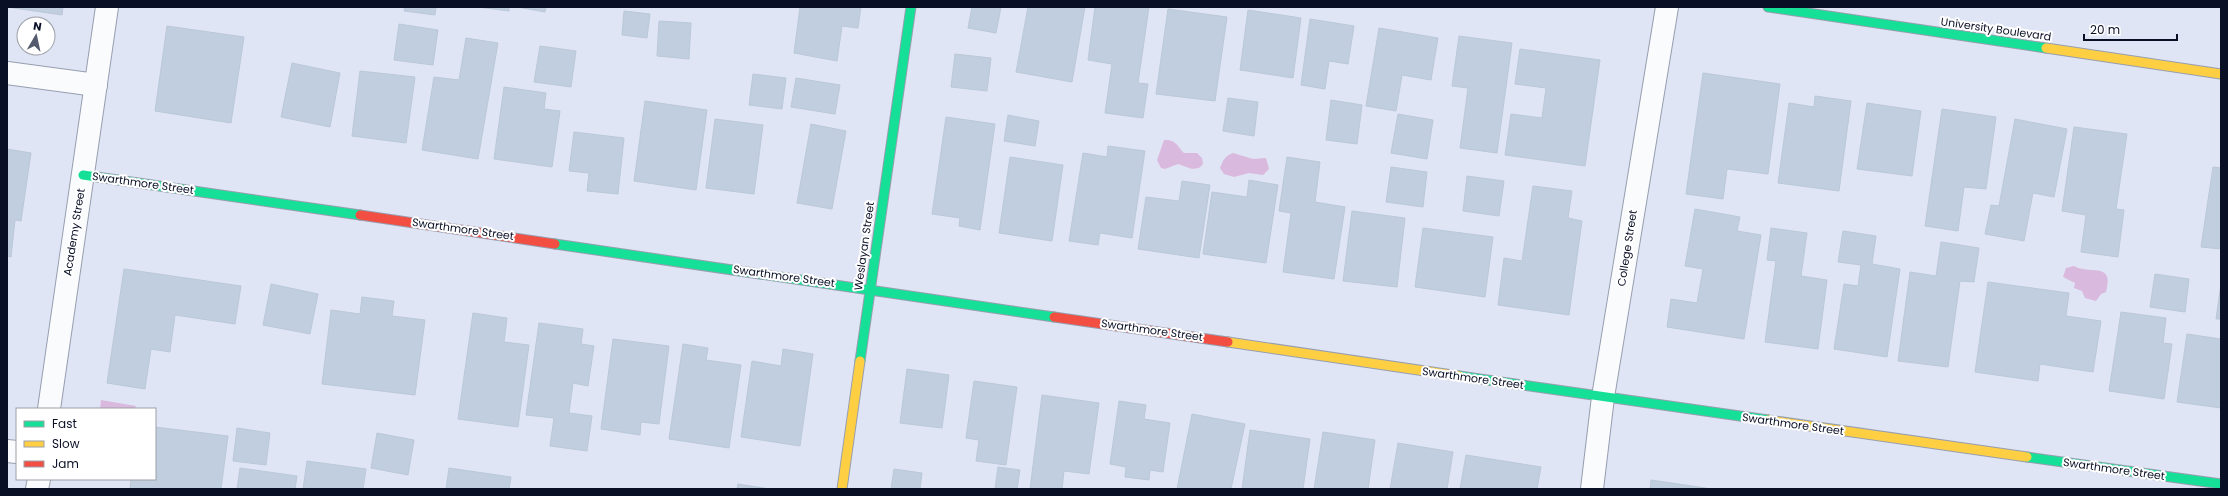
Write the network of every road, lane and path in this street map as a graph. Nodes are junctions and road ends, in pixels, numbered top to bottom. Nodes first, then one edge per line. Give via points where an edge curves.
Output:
1 (107, 7) edge
2 (911, 7) edge
3 (1667, 7) edge
4 (1768, 7) edge
5 (7, 73) edge
6 (2221, 74) edge
7 (96, 85) junction
8 (83, 175) junction
9 (870, 288) junction
10 (1603, 397) junction
11 (48, 408) edge
12 (2221, 484) edge
13 (842, 489) edge
14 (1592, 489) edge

1 - 7 street, Academy Street
2 - 9 street, Weslayan Street
3 - 10 street, College Street
4 - 6 street, University Boulevard
5 - 7 street
7 - 8 street, Academy Street
8 - 9 street, Swarthmore Street
8 - 11 street, Academy Street
9 - 10 street, Swarthmore Street
9 - 13 street, Weslayan Street
10 - 12 street, Swarthmore Street
10 - 14 street, College Street

